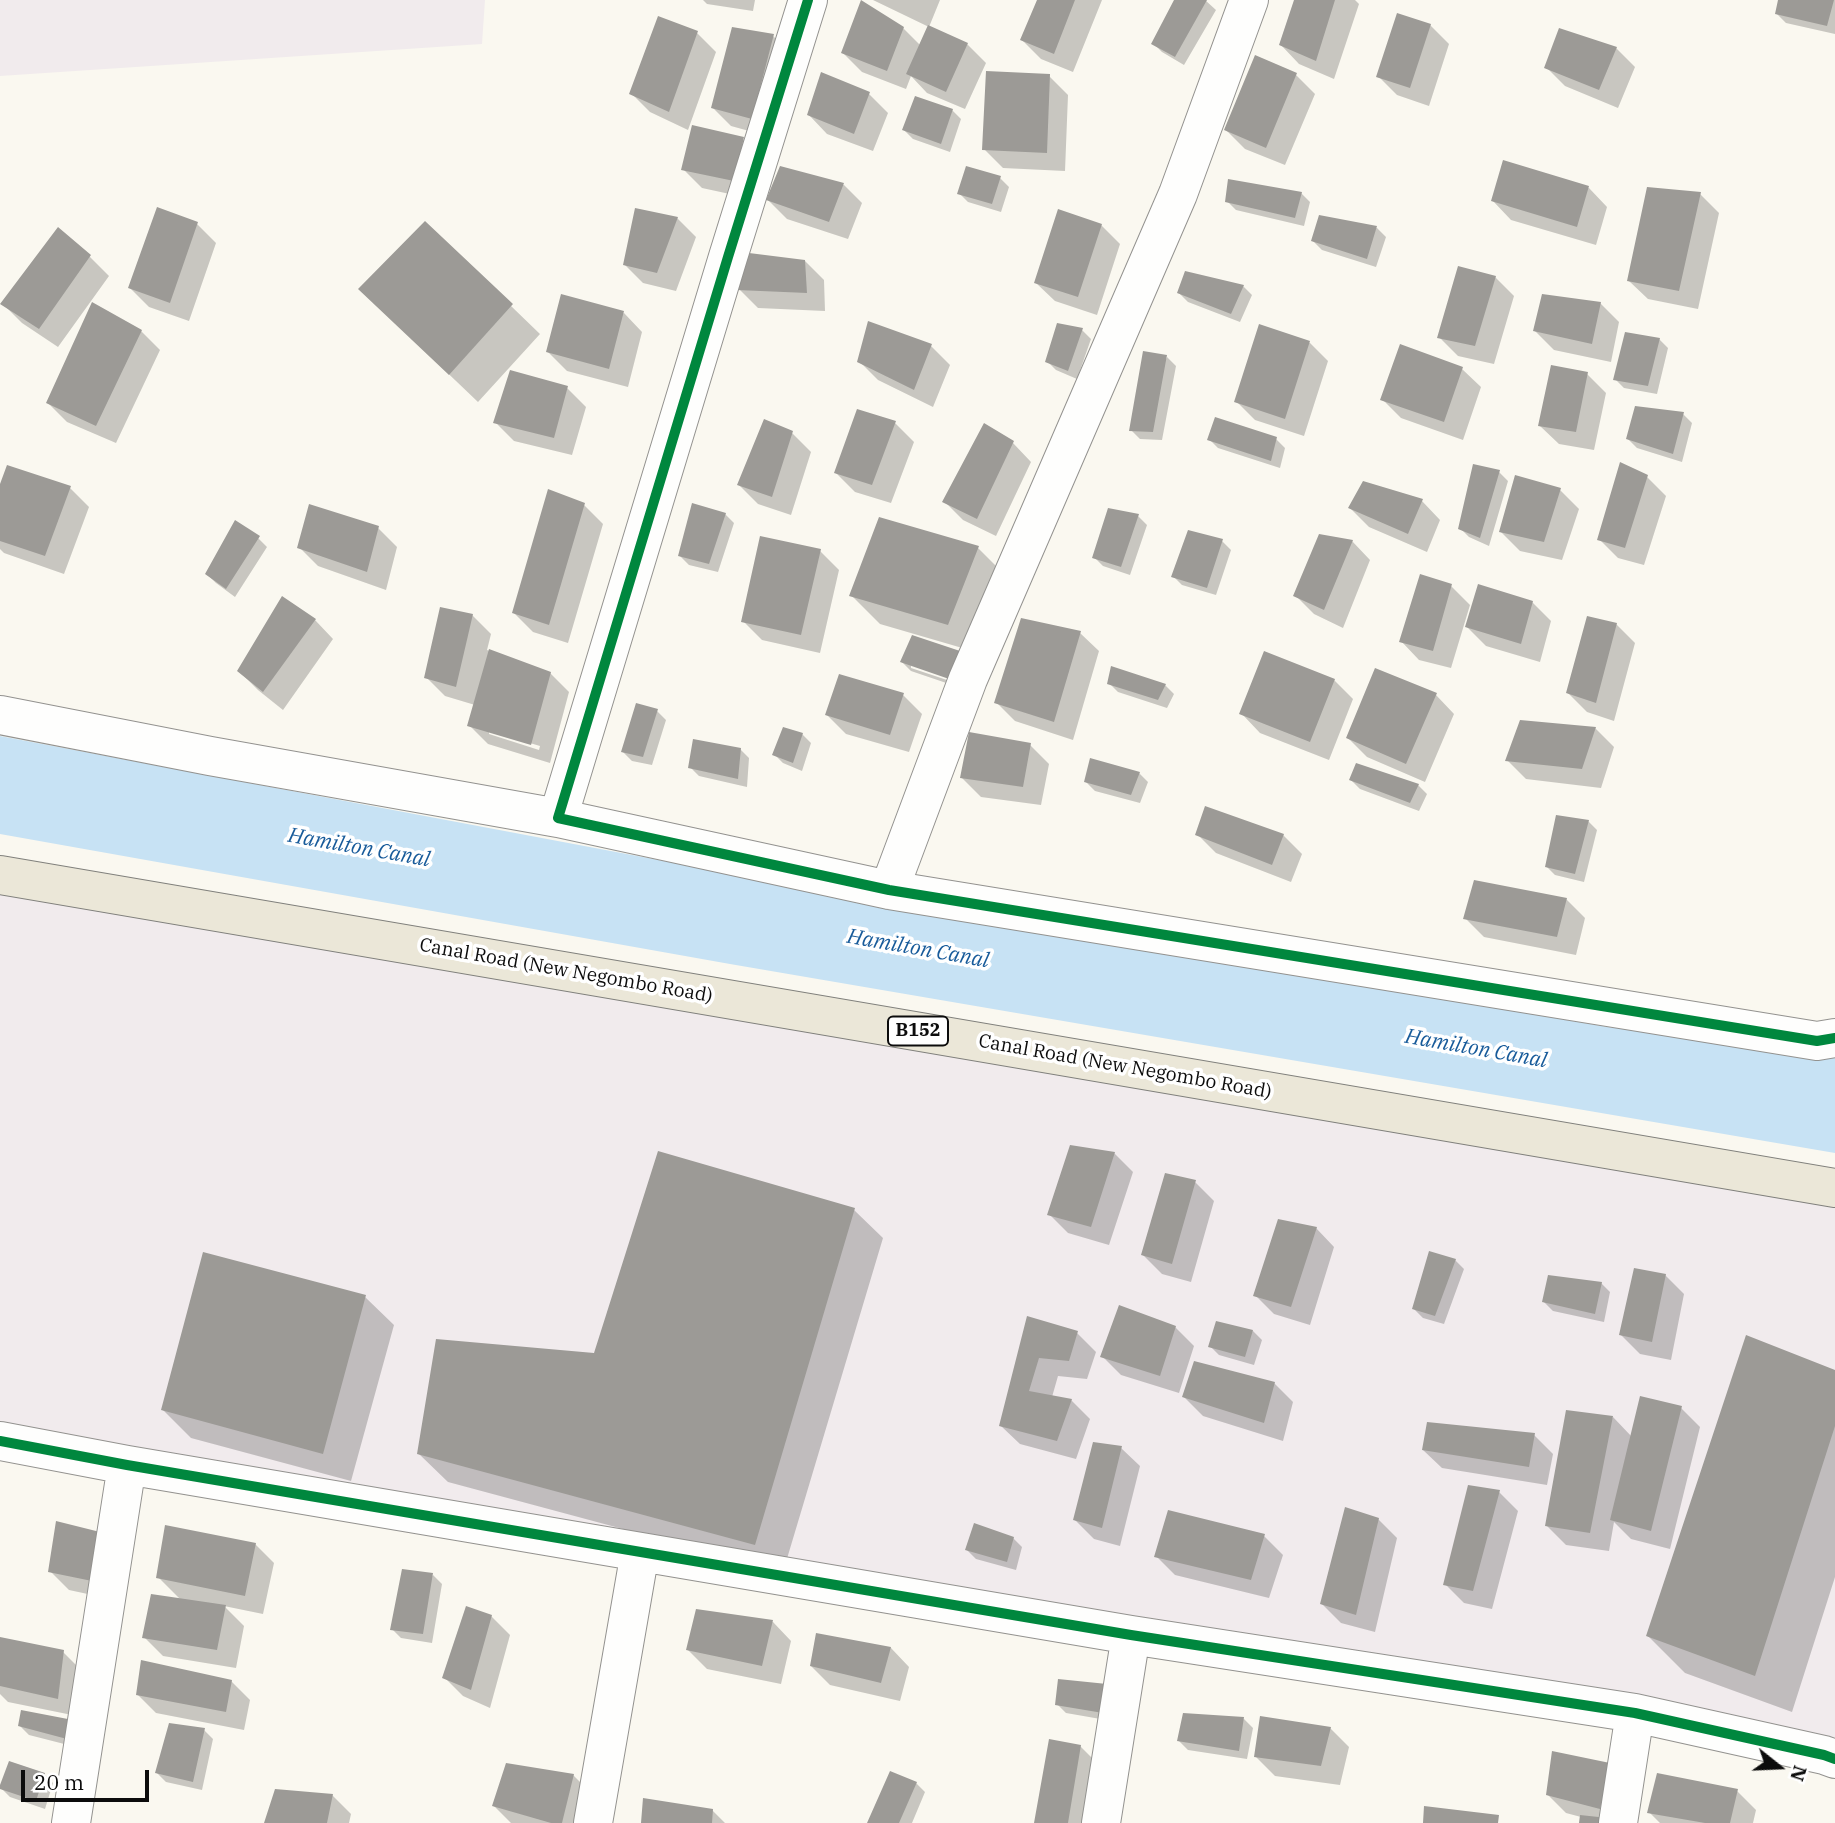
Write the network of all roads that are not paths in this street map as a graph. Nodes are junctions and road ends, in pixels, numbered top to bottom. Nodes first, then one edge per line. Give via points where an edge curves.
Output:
1 (808, 0) edge
2 (1249, 0) edge
3 (0, 715) edge
4 (558, 818) junction
5 (0, 875) edge
6 (889, 890) junction
7 (1835, 1038) edge
8 (1835, 1188) edge
9 (0, 1441) edge
10 (127, 1465) junction
11 (639, 1552) junction
12 (1131, 1635) junction
13 (1635, 1713) junction
14 (1835, 1759) edge
15 (71, 1823) edge
16 (593, 1823) edge
17 (1101, 1823) edge
18 (1618, 1823) edge

1 - 4 street
2 - 6 street via 1178,194 968,678
3 - 4 street
4 - 6 street
5 - 8 main road, Canal Road (New Negombo Road) / B152
6 - 7 street via 1816,1041
9 - 10 street
10 - 11 street
10 - 15 street
11 - 12 street
11 - 16 street
12 - 13 street
12 - 17 street
13 - 14 street
13 - 18 street

